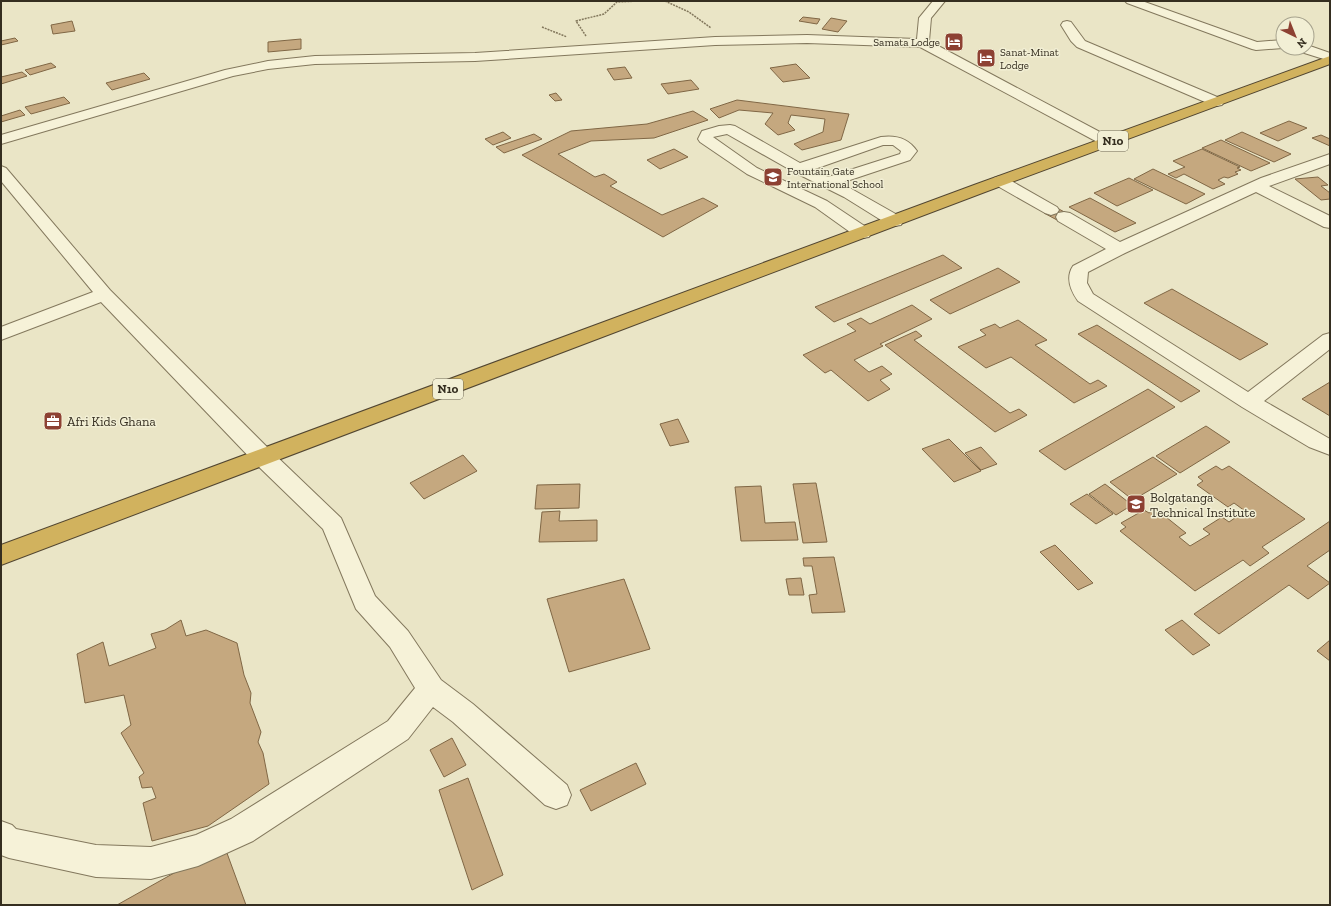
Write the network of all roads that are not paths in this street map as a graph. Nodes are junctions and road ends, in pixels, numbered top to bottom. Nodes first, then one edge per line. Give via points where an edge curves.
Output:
1 (938, 1) edge
2 (1132, 1) edge
3 (1067, 26) dead end
4 (923, 43) junction
5 (1275, 45) edge
6 (1315, 52) edge
7 (1330, 58) edge
8 (1217, 102) junction
9 (1, 140) edge
10 (1108, 142) junction
11 (1330, 159) edge
12 (799, 169) junction
13 (1, 171) edge
14 (1000, 180) junction
15 (826, 183) junction
16 (1257, 186) junction
17 (895, 221) junction
18 (1329, 222) edge
19 (863, 233) junction
20 (1120, 249) junction
21 (104, 294) junction
22 (1, 334) edge
23 (1330, 339) edge
24 (1249, 402) junction
25 (1330, 447) edge
26 (264, 458) junction
27 (1, 556) edge
28 (431, 688) junction
29 (556, 795) dead end
30 (1, 836) edge

1 - 4 street via 925,18
2 - 5 street via 1256,46
3 - 8 street via 1081,44
4 - 9 street via 806,39 715,41 475,57 315,60 268,65 230,73
4 - 10 street
6 - 7 street
7 - 8 highway, N10
8 - 10 highway, N10
10 - 14 highway, N10
11 - 16 street
12 - 15 street
12 - 15 street via 881,141 894,140 905,145 909,151 905,156
12 - 19 street via 730,129 707,134 704,139 752,170 821,204
13 - 21 street
14 - 17 highway, N10
14 - 20 street
15 - 17 street
16 - 18 street
16 - 20 street
17 - 19 highway, N10
19 - 26 highway, N10
20 - 24 street via 1079,270 1078,283 1085,297
21 - 22 street
21 - 26 street
23 - 24 street
24 - 25 street
26 - 27 highway, N10
26 - 28 street via 333,524 364,602 399,639
28 - 29 street
28 - 30 street via 398,730 242,830 198,850 151,863 96,861 9,843

